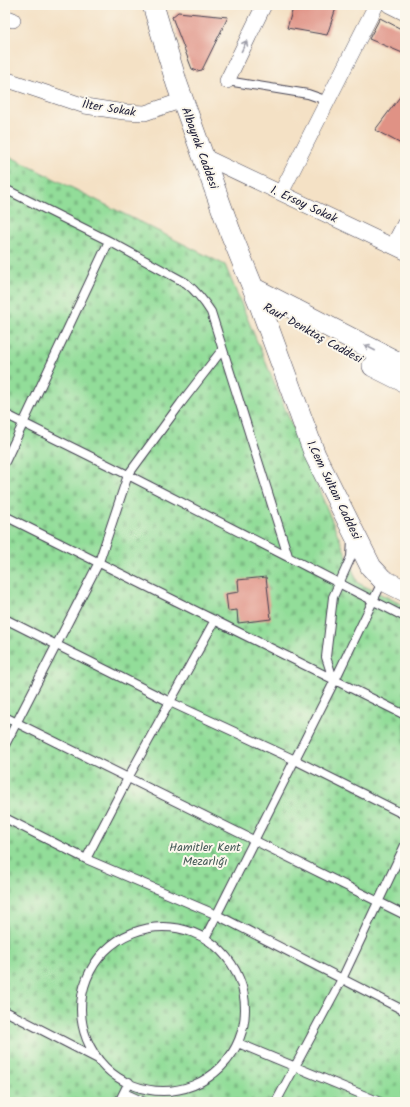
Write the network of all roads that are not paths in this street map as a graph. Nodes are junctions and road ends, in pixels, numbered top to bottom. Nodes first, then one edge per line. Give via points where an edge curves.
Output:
1 (264, 5) edge
2 (376, 5) edge
3 (389, 5) edge
4 (157, 10) edge
5 (405, 13) edge
6 (5, 79) edge
7 (227, 81) joint
8 (183, 100) junction
9 (328, 101) junction
10 (203, 156) junction
11 (5, 190) edge
12 (281, 193) junction
13 (405, 223) edge
14 (109, 241) junction
15 (399, 249) edge
16 (256, 297) junction
17 (222, 350) junction
18 (405, 366) edge
19 (405, 382) edge
20 (5, 414) edge
21 (23, 423) junction
22 (5, 462) edge
23 (128, 475) junction
24 (5, 516) edge
25 (352, 529) junction
26 (288, 556) junction
27 (99, 562) junction
28 (383, 580) junction
29 (339, 583) junction
30 (405, 591) edge
31 (373, 601) junction
32 (405, 617) edge
33 (5, 619) edge
34 (215, 620) junction
35 (56, 645) junction
36 (334, 680) junction
37 (170, 702) junction
38 (405, 715) edge
39 (5, 717) edge
40 (16, 722) junction
41 (5, 745) edge
42 (296, 760) junction
43 (128, 778) junction
44 (405, 815) edge
45 (5, 818) edge
46 (254, 840) junction
47 (405, 845) edge
48 (86, 859) junction
49 (378, 902) junction
50 (217, 914) junction
51 (405, 915) edge
52 (205, 938) junction
53 (342, 979) junction
54 (405, 1011) edge
55 (7, 1012) edge
56 (5, 1021) edge
57 (238, 1044) junction
58 (98, 1059) junction
59 (294, 1067) junction
60 (129, 1082) junction
61 (124, 1093) junction
62 (119, 1102) edge
63 (144, 1102) edge
64 (276, 1102) edge
65 (380, 1102) edge

7 -> 1 street
2 - 9 street
3 - 5 street
4 - 8 street, Albayrak Caddesi
6 - 8 street, İlter Sokak via 85,106 124,112 145,113
7 - 9 lane via 308,94
8 - 10 street, Albayrak Caddesi
9 - 12 street
10 - 12 street, 1. Ersoy Sokak
10 - 16 street, Albayrak Caddesi
11 - 14 lane
12 - 15 street, 1. Ersoy Sokak
13 - 15 street
14 - 17 lane via 196,292 212,312
14 - 21 lane
18 -> 16 street, Rauf Denktaş Caddesi
16 - 19 street, Rauf Denktaş Caddesi
16 - 25 street, 1.Cem Sultan Caddesi via 317,460
17 - 23 lane
17 - 26 lane
20 - 21 lane
21 - 22 lane
21 - 23 lane
23 - 26 lane
23 - 27 lane
24 - 27 lane
25 - 28 street, 1.Cem Sultan Caddesi via 371,567
25 - 29 lane via 351,557
26 - 29 lane
27 - 34 lane
27 - 35 lane
28 - 30 street, 1.Cem Sultan Caddesi
28 - 31 lane
29 - 31 lane
29 - 36 lane via 333,597 326,657
31 - 32 lane
31 - 36 lane
33 - 35 lane
34 - 36 lane
34 - 37 lane
35 - 37 lane
35 - 40 lane
36 - 38 lane
36 - 42 lane
37 - 42 lane
37 - 43 lane
39 - 40 lane
40 - 41 lane
40 - 43 lane
42 - 44 lane
42 - 46 lane
43 - 46 lane
43 - 48 lane
45 - 48 lane
46 - 49 lane
46 - 50 lane
47 - 49 lane
48 - 50 lane
49 - 51 lane
49 - 53 lane
50 - 52 lane
50 - 53 lane
52 - 57 lane via 224,953 237,973 245,996 245,1020
52 - 58 lane via 182,929 157,927 132,933 111,946 98,960 84,988 81,1013 86,1037
53 - 54 lane
53 - 59 lane
55 - 56 lane
55 - 58 lane
57 - 59 lane
57 - 60 lane via 222,1066 201,1082 175,1090 148,1090
58 - 60 lane via 109,1071
59 - 64 lane
59 - 65 lane
60 - 61 lane
61 - 62 lane
61 - 63 lane

